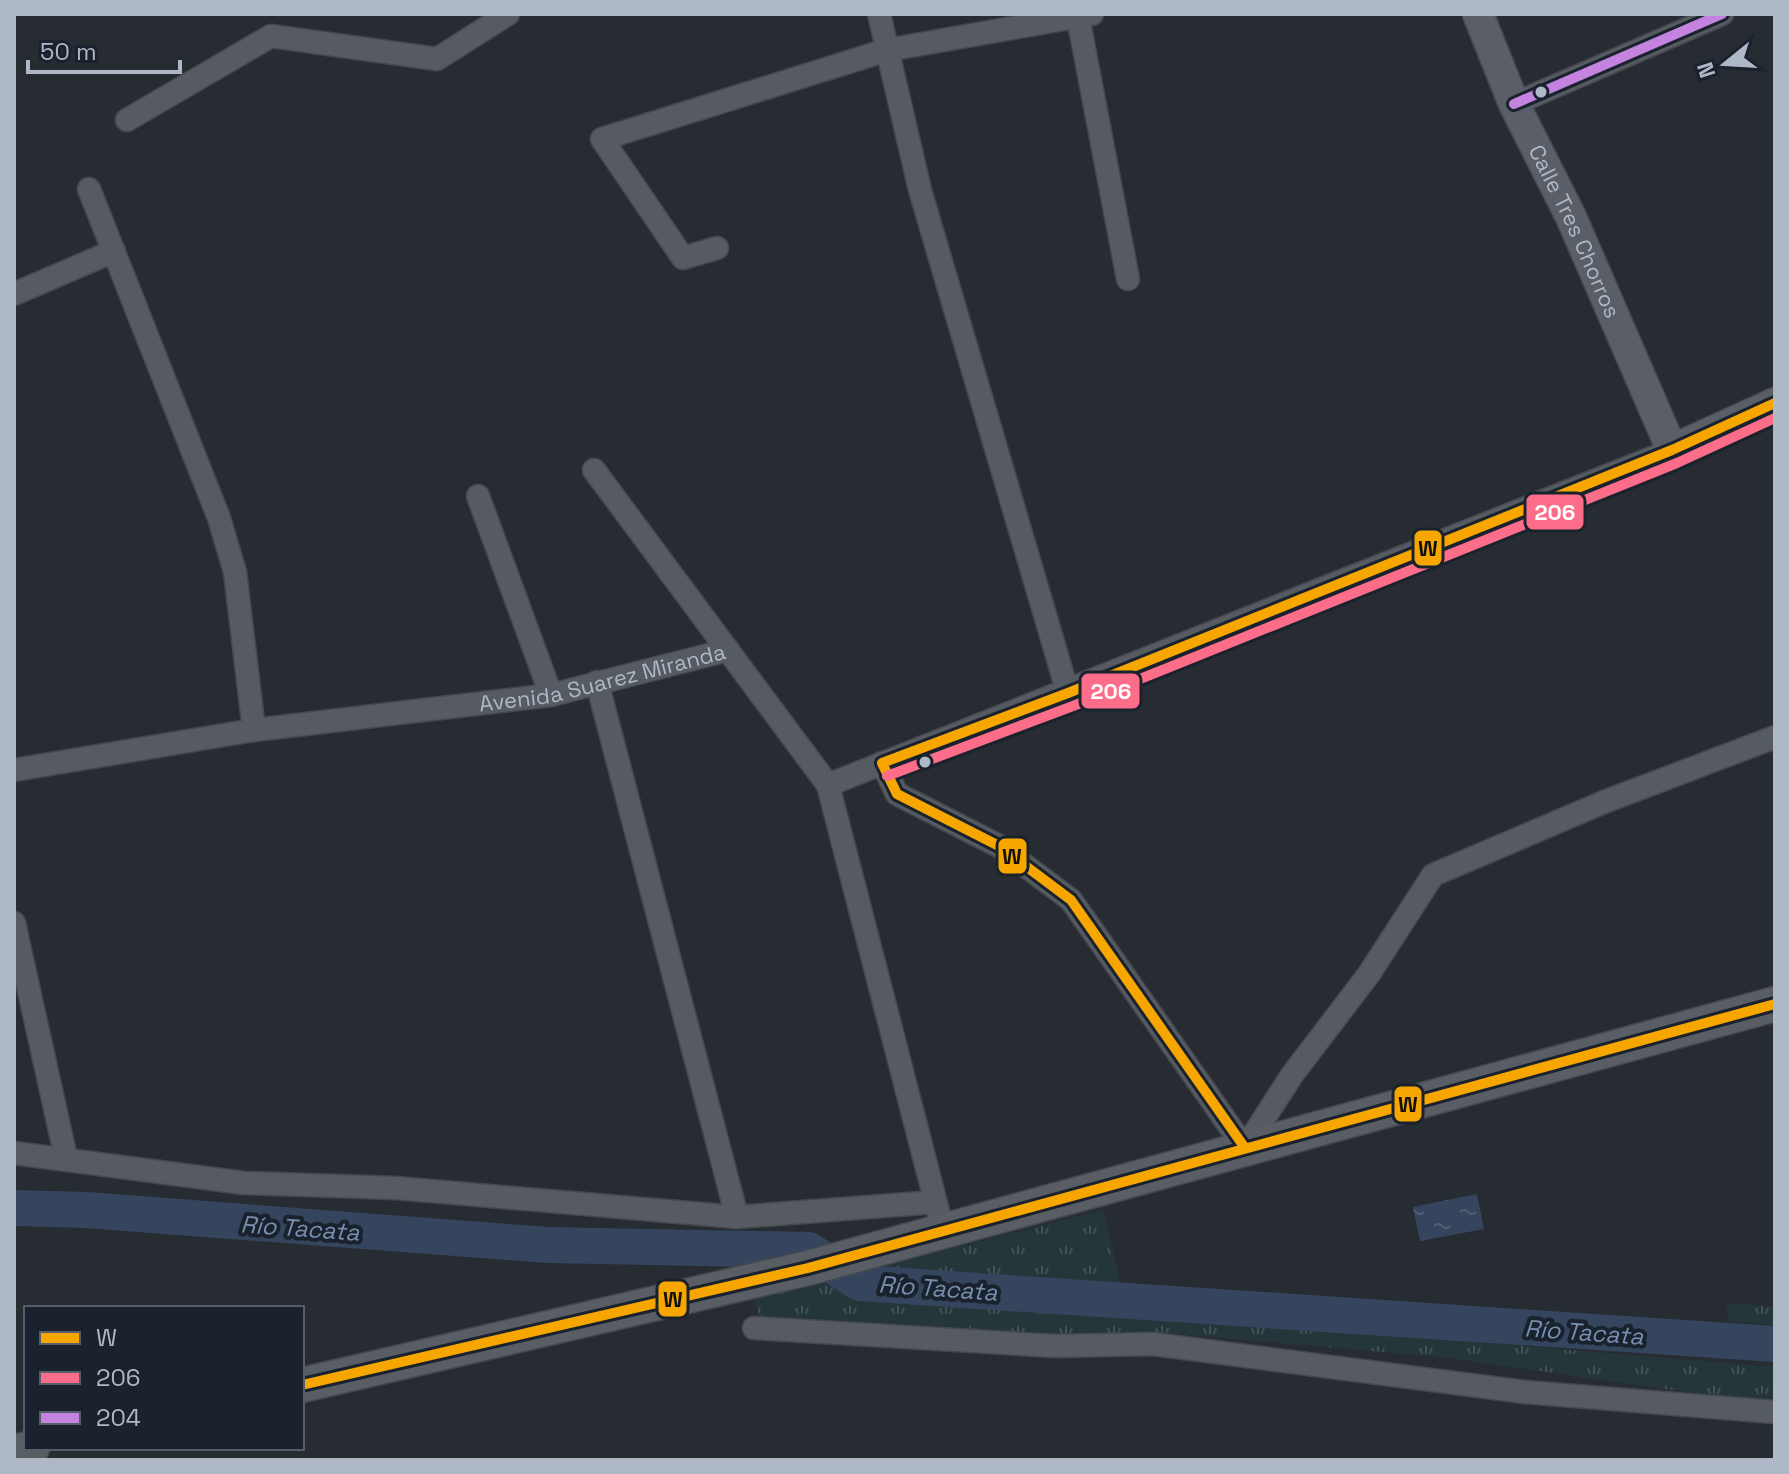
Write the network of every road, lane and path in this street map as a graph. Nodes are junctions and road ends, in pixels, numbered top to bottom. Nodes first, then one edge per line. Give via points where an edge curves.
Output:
1 (508, 14) edge
2 (879, 14) edge
3 (1478, 14) edge
4 (1722, 14) edge
5 (1085, 16) edge
6 (887, 50) junction
7 (1514, 104) junction
8 (127, 120) dead end
9 (89, 189) dead end
10 (717, 248) dead end
11 (114, 251) junction
12 (1128, 279) dead end
13 (14, 294) edge
14 (1775, 403) edge
15 (1672, 450) junction
16 (594, 470) dead end
17 (478, 496) dead end
18 (728, 650) junction
19 (597, 682) junction
20 (1068, 693) junction
21 (551, 695) junction
22 (254, 730) junction
23 (1775, 737) edge
24 (882, 763) junction
25 (14, 770) edge
26 (828, 785) junction
27 (14, 923) edge
28 (1775, 1004) edge
29 (1245, 1148) junction
30 (14, 1153) edge
31 (66, 1158) junction
32 (737, 1217) junction
33 (939, 1217) junction
34 (754, 1328) dead end
35 (304, 1385) edge
36 (1775, 1412) edge

1 - 8 street via 437,59 271,36
2 - 6 street
3 - 7 main road, Calle Tres Chorros
4 - 7 street
5 - 6 street
5 - 12 street
6 - 10 street via 602,139 683,258
6 - 20 street via 920,190
7 - 15 main road, Calle Tres Chorros via 1571,217
9 - 11 street
11 - 13 street
11 - 22 street via 219,518 235,572
14 - 15 main road
15 - 20 street
16 - 18 street
17 - 21 street
18 - 19 street, Avenida Suarez Miranda
18 - 26 street, Avenida Suarez Miranda
19 - 21 street, Avenida Suarez Miranda
19 - 32 street
20 - 24 street
21 - 22 street, Avenida Suarez Miranda
22 - 25 street, Avenida Suarez Miranda
23 - 29 street via 1433,875
24 - 26 street
24 - 29 street via 897,794 999,846 1071,900
26 - 33 street
27 - 31 street
28 - 29 main road
29 - 33 main road
30 - 31 street
31 - 32 street via 244,1183 396,1188
32 - 33 street
33 - 35 main road via 861,1253 808,1268
34 - 36 street via 1055,1346 1153,1344 1525,1392

